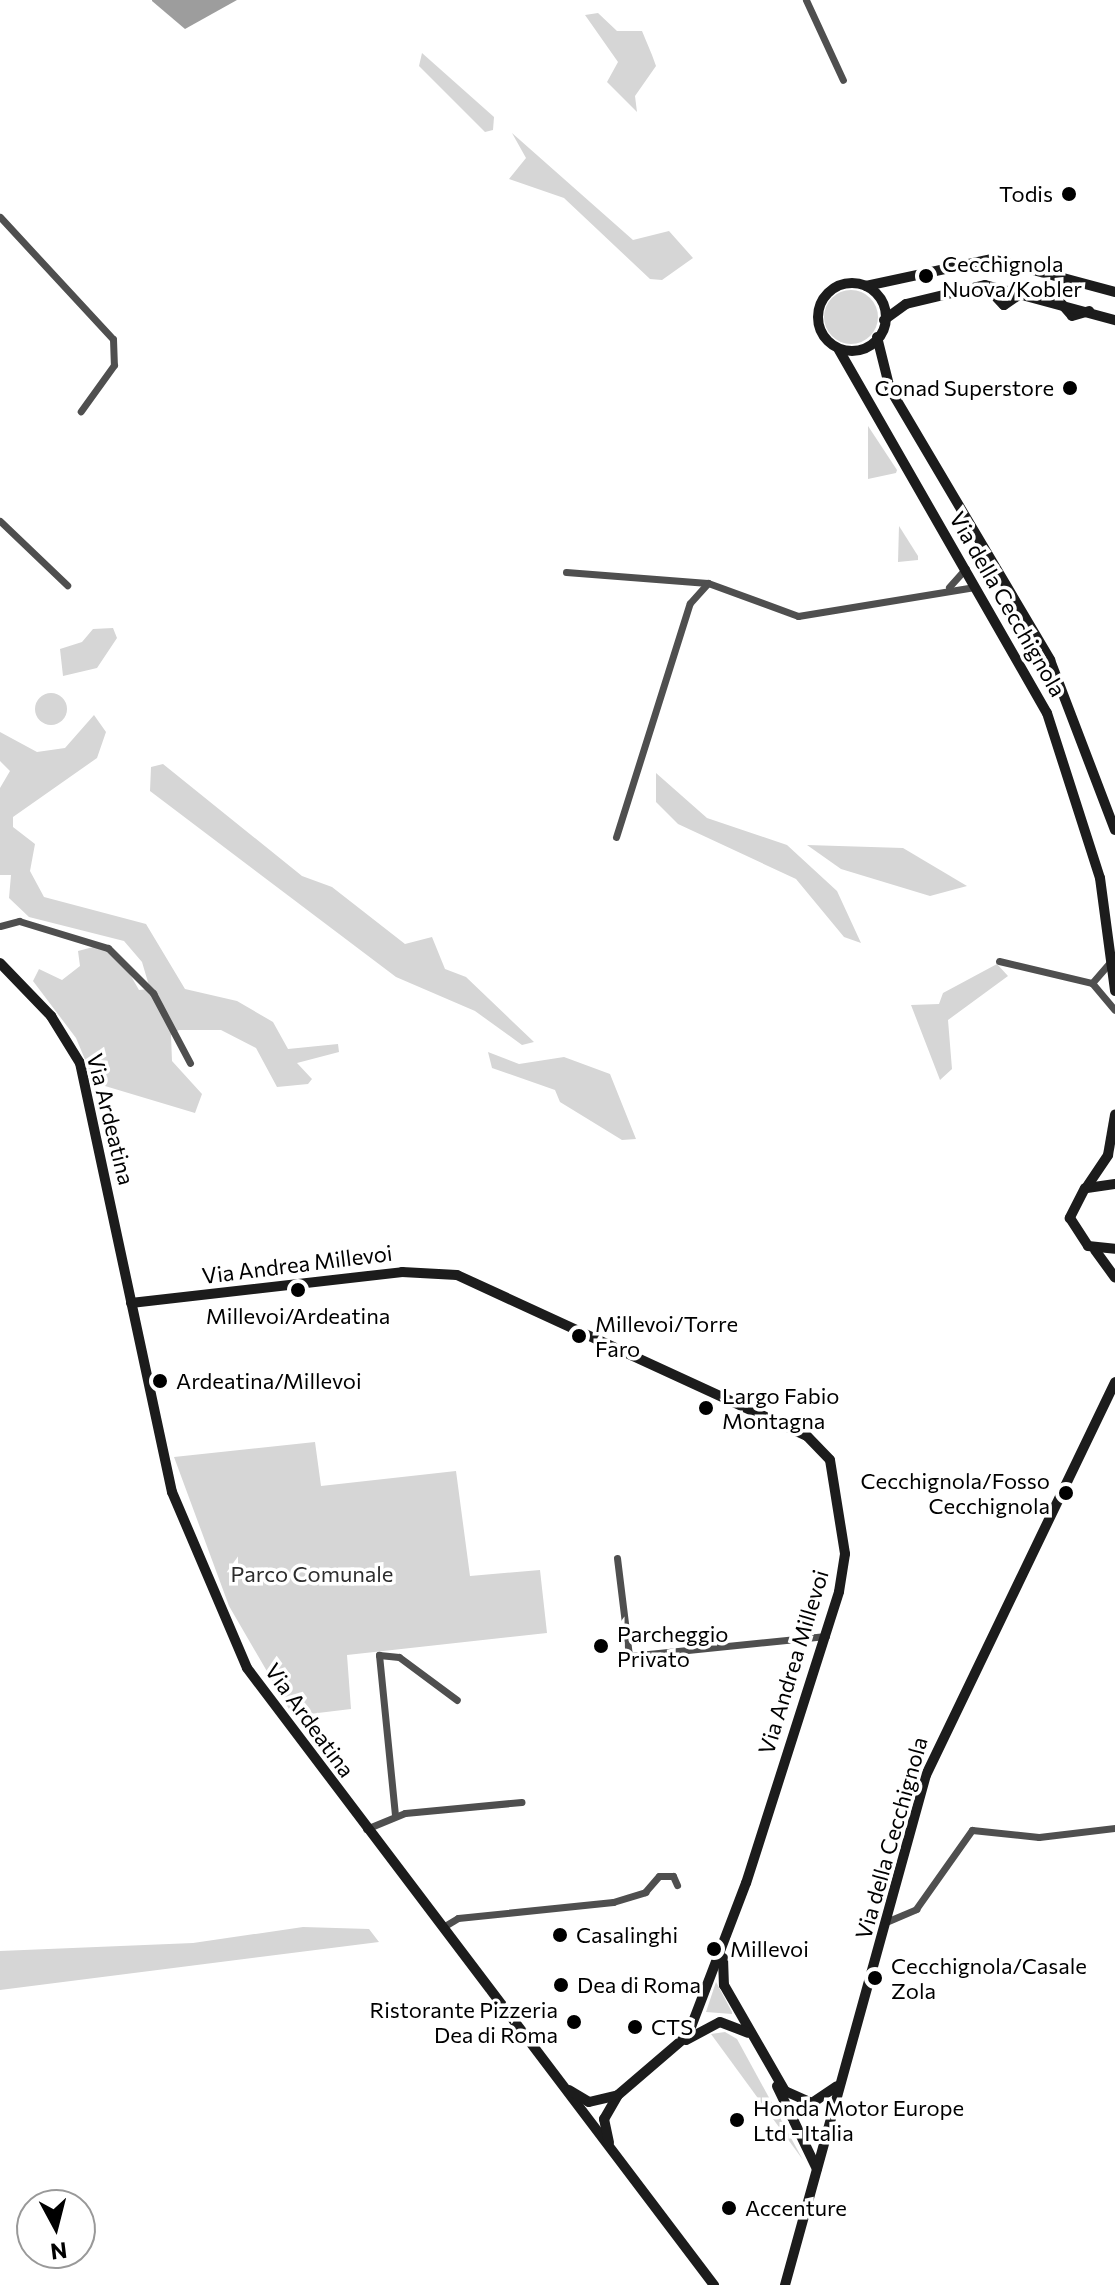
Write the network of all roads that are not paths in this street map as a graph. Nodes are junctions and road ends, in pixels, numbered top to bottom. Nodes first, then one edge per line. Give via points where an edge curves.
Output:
1 (806, 0) edge
2 (843, 80) dead end
3 (0, 217) edge
4 (976, 285) junction
5 (866, 286) junction
6 (1111, 288) edge
7 (1029, 292) junction
8 (884, 320) junction
9 (1115, 320) edge
10 (877, 337) junction
11 (839, 350) junction
12 (81, 411) dead end
13 (0, 521) edge
14 (964, 564) junction
15 (566, 572) dead end
16 (708, 583) junction
17 (67, 585) dead end
18 (943, 590) junction
19 (982, 594) junction
20 (1115, 830) edge
21 (616, 837) dead end
22 (0, 926) edge
23 (1112, 957) junction
24 (999, 961) dead end
25 (0, 963) edge
26 (1092, 983) junction
27 (1115, 991) edge
28 (1115, 1010) edge
29 (190, 1063) dead end
30 (1115, 1115) edge
31 (1115, 1184) edge
32 (1085, 1188) junction
33 (1094, 1249) junction
34 (1115, 1249) edge
35 (1115, 1278) edge
36 (131, 1303) junction
37 (1115, 1382) edge
38 (617, 1558) dead end
39 (826, 1636) junction
40 (457, 1700) dead end
41 (521, 1802) dead end
42 (395, 1815) junction
43 (1115, 1828) edge
44 (366, 1829) junction
45 (677, 1885) dead end
46 (886, 1922) junction
47 (443, 1927) junction
48 (724, 1949) junction
49 (748, 2033) junction
50 (685, 2041) junction
51 (843, 2076) junction
52 (774, 2078) junction
53 (564, 2086) junction
54 (618, 2095) junction
55 (610, 2143) junction
56 (817, 2170) junction
57 (714, 2285) edge
58 (785, 2285) edge

1 - 2 street
3 - 12 street via 113,339 114,365
4 - 7 street
4 - 7 street via 990,288 1004,305
4 - 8 street via 906,304
5 - 6 street via 992,259
5 - 8 street via 878,295
5 - 11 street via 840,285 821,303 820,329
7 - 9 street via 1059,301 1072,316 1090,311
8 - 10 street
10 - 11 street via 865,348
10 - 20 street, Via della Cecchignola via 890,389 1067,695
11 - 14 street, Via della Cecchignola
13 - 17 street
14 - 18 street via 961,580
14 - 19 street, Via della Cecchignola
15 - 16 street
16 - 18 street via 798,616
16 - 21 street via 690,603
18 - 19 street via 973,586
19 - 23 street, Via della Cecchignola via 1047,713 1076,788
22 - 29 street via 19,921 108,948 153,993
23 - 26 street
23 - 27 street, Via della Cecchignola
24 - 26 street
25 - 36 street, Via Ardeatina via 51,1016 80,1063
26 - 28 street
30 - 32 street via 1108,1155
31 - 32 street
32 - 33 street via 1070,1218 1079,1239
33 - 34 street
33 - 35 street
36 - 39 street, Via Andrea Millevoi via 402,1272 457,1275 807,1436 830,1460 842,1507 845,1554
36 - 44 street, Via Ardeatina via 169,1482 210,1588 262,1693
37 - 46 street, Via della Cecchignola via 945,1726
38 - 39 street via 629,1656
39 - 48 street, Via Andrea Millevoi
40 - 42 street via 399,1657 379,1655
41 - 42 street
42 - 44 street
43 - 46 street via 1039,1837 972,1830 916,1909
44 - 47 street, Via Ardeatina
45 - 47 street via 673,1876 659,1876 645,1892 613,1902 458,1918
46 - 51 street, Via della Cecchignola
47 - 53 street, Via Ardeatina
48 - 49 street via 722,1979
48 - 50 street, Via Andrea Millevoi
49 - 50 street via 720,2022
49 - 52 street
50 - 54 street, Via Andrea Millevoi
51 - 52 street via 828,2097 808,2103
51 - 56 street, Via della Cecchignola
52 - 56 street
53 - 54 street via 589,2102
53 - 55 street, Via Ardeatina
54 - 55 street via 604,2119
55 - 57 street, Via Ardeatina
56 - 58 street, Via della Cecchignola

